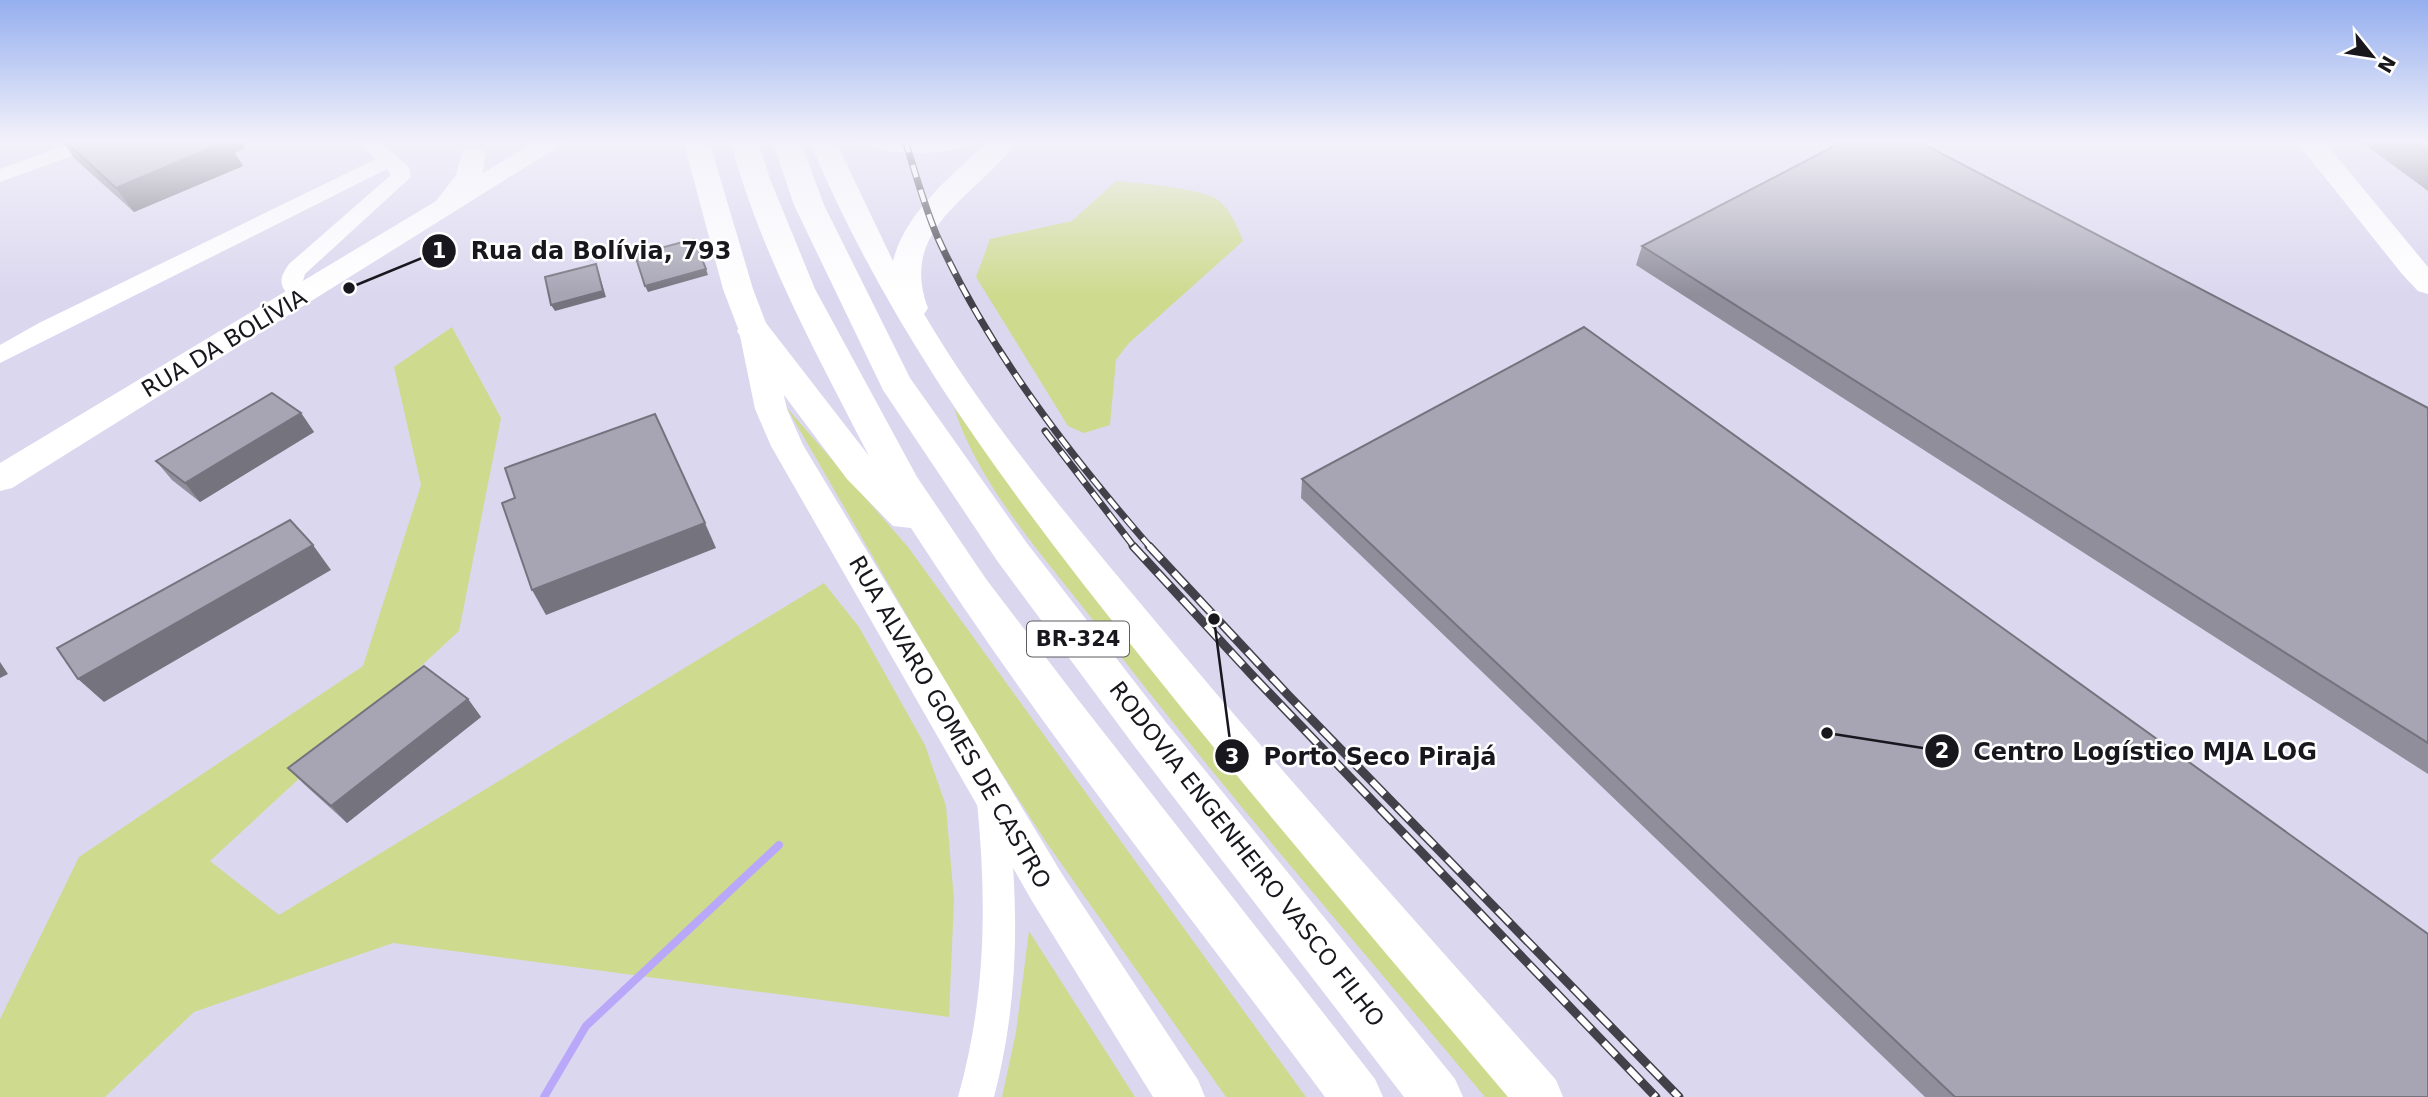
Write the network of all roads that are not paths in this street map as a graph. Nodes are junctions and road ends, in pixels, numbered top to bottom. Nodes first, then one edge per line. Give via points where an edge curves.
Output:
1 (326, 191) edge
2 (387, 191) edge
3 (457, 191) edge
4 (466, 191) edge
5 (710, 191) edge
6 (760, 191) edge
7 (804, 191) edge
8 (843, 191) edge
9 (955, 191) edge
10 (2351, 191) edge
11 (427, 219) junction
12 (2428, 285) edge
13 (301, 296) junction
14 (754, 331) junction
15 (932, 349) junction
16 (0, 355) edge
17 (0, 479) edge
18 (972, 590) junction
19 (991, 797) junction
20 (976, 1097) edge
21 (1181, 1097) edge
22 (1357, 1097) edge
23 (1437, 1097) edge
24 (1539, 1097) edge

1 - 16 street
2 - 13 street via 297,269 291,285
3 - 11 main road
4 - 11 main road, RUA DA BOLÍVIA
5 - 14 main road
6 - 18 highway, BR-324 via 799,289 902,484
7 - 23 highway, RODOVIA ENGENHEIRO VASCO FILHO / BR-324 via 908,402 1013,552 1150,734
8 - 15 main road via 888,281
9 - 15 main road via 939,208 908,258 905,272 908,293
10 - 12 main road via 2398,254
11 - 13 main road, RUA DA BOLÍVIA
13 - 17 main road, RUA DA BOLÍVIA
14 - 18 highway via 860,470
14 - 19 main road, RUA ALVARO GOMES DE CASTRO via 771,409 786,446
15 - 24 main road via 1002,456 1186,687
18 - 22 highway, BR-324
19 - 20 street via 1003,940 999,995
19 - 21 main road, RUA ALVARO GOMES DE CASTRO via 1118,1006

